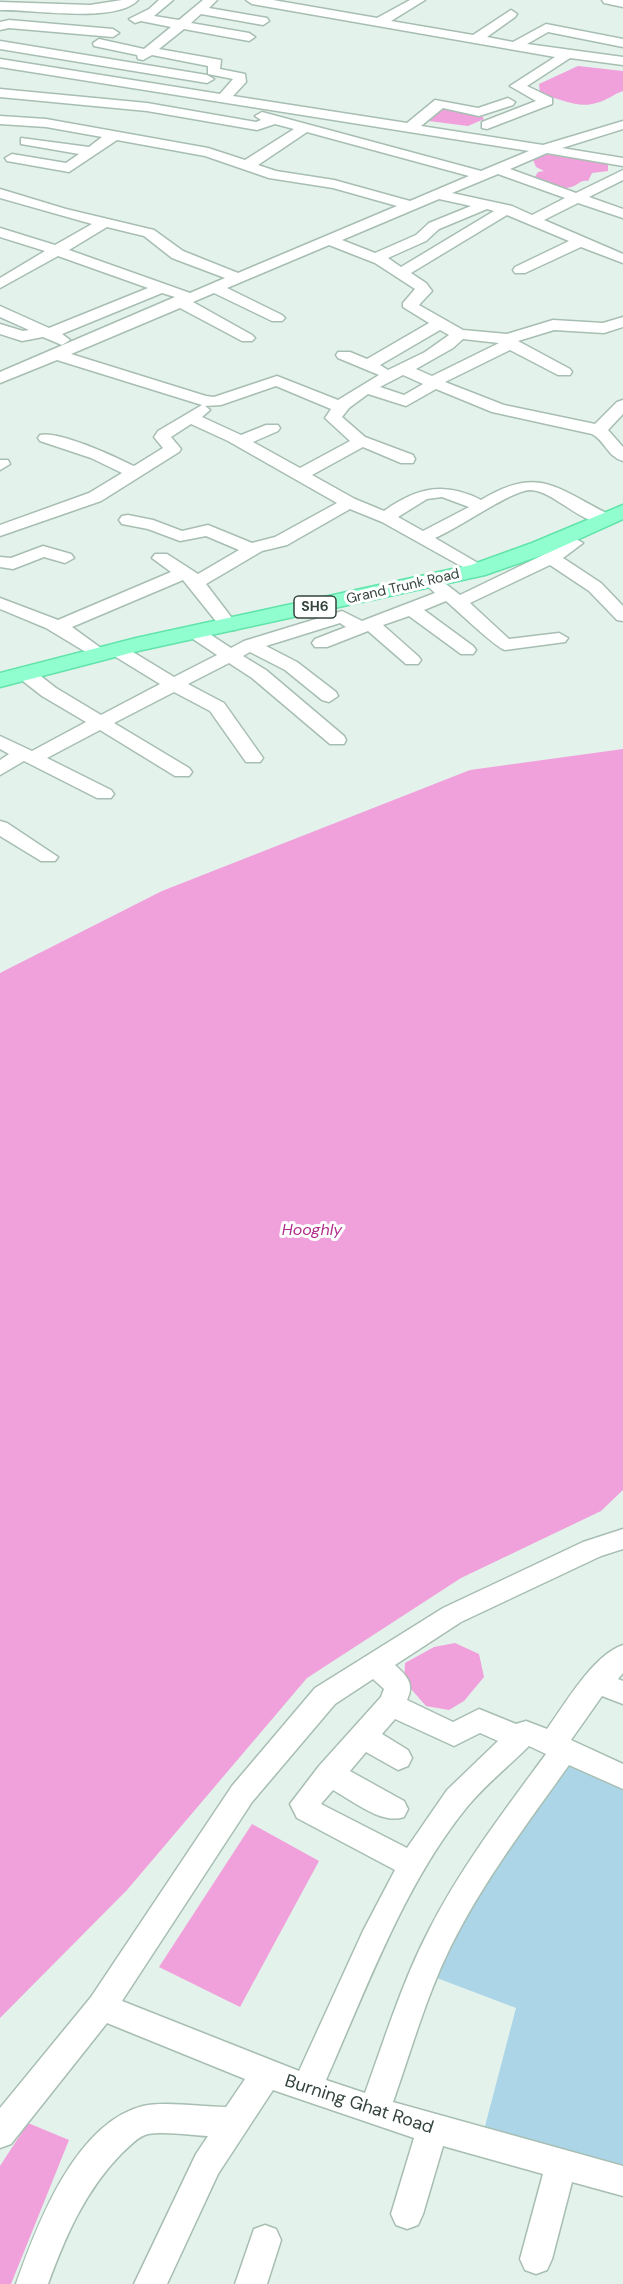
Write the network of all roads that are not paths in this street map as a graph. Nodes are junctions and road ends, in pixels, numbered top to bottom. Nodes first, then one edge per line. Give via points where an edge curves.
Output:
1 (132, 0) edge
2 (211, 0) edge
3 (252, 0) edge
4 (294, 0) edge
5 (419, 0) edge
6 (608, 0) edge
7 (336, 1) edge
8 (165, 2) edge
9 (623, 3) edge
10 (61, 4) edge
11 (280, 4) junction
12 (0, 6) edge
13 (75, 8) junction
14 (311, 9) junction
15 (200, 10) junction
16 (140, 17) junction
17 (263, 21) dead end
18 (381, 21) junction
19 (182, 25) junction
20 (0, 26) edge
21 (55, 27) junction
22 (73, 29) junction
23 (116, 31) junction
24 (249, 37) dead end
25 (165, 38) junction
26 (477, 38) junction
27 (597, 38) junction
28 (187, 41) dead end
29 (494, 41) junction
30 (99, 43) junction
31 (623, 43) edge
32 (0, 45) edge
33 (517, 45) junction
34 (41, 52) junction
35 (148, 52) junction
36 (575, 53) junction
37 (80, 58) junction
38 (608, 58) junction
39 (623, 61) edge
40 (0, 63) edge
41 (131, 66) junction
42 (207, 79) dead end
43 (113, 80) junction
44 (0, 93) edge
45 (532, 93) junction
46 (223, 98) junction
47 (0, 109) edge
48 (0, 120) edge
49 (24, 121) junction
50 (487, 125) dead end
51 (93, 127) junction
52 (621, 127) edge
53 (305, 128) junction
54 (410, 128) junction
55 (113, 135) junction
56 (0, 136) edge
57 (26, 141) dead end
58 (563, 143) junction
59 (545, 149) junction
60 (92, 152) junction
61 (211, 153) junction
62 (623, 153) edge
63 (12, 158) dead end
64 (623, 162) edge
65 (246, 166) junction
66 (497, 169) junction
67 (623, 174) edge
68 (481, 175) junction
69 (0, 193) edge
70 (436, 194) junction
71 (576, 199) junction
72 (488, 204) junction
73 (407, 206) junction
74 (507, 209) junction
75 (623, 214) edge
76 (534, 220) junction
77 (104, 223) junction
78 (442, 223) junction
79 (0, 232) edge
80 (465, 233) junction
81 (327, 239) junction
82 (581, 241) junction
83 (57, 250) junction
84 (376, 258) junction
85 (623, 259) edge
86 (520, 270) dead end
87 (401, 273) junction
88 (236, 277) junction
89 (0, 284) edge
90 (163, 287) junction
91 (213, 287) junction
92 (184, 299) junction
93 (0, 310) edge
94 (277, 318) dead end
95 (623, 322) edge
96 (441, 323) junction
97 (0, 329) edge
98 (46, 333) junction
99 (459, 334) junction
100 (247, 338) dead end
101 (509, 341) junction
102 (74, 345) junction
103 (55, 354) junction
104 (344, 355) dead end
105 (0, 358) edge
106 (367, 365) junction
107 (25, 367) junction
108 (397, 372) junction
109 (564, 372) dead end
110 (0, 378) edge
111 (434, 382) junction
112 (368, 388) junction
113 (210, 402) junction
114 (623, 405) edge
115 (341, 407) junction
116 (192, 418) junction
117 (272, 428) dead end
118 (598, 431) junction
119 (46, 438) dead end
120 (359, 440) junction
121 (239, 441) junction
122 (623, 456) edge
123 (407, 459) dead end
124 (136, 472) junction
125 (298, 476) junction
126 (349, 503) junction
127 (480, 506) junction
128 (614, 515) edge
129 (386, 517) junction
130 (128, 520) dead end
131 (0, 531) edge
132 (564, 537) junction
133 (422, 538) junction
134 (252, 549) junction
135 (65, 558) dead end
136 (161, 558) dead end
137 (552, 558) junction
138 (0, 562) edge
139 (477, 570) junction
140 (190, 578) junction
141 (446, 592) junction
142 (0, 603) edge
143 (411, 609) junction
144 (623, 616) edge
145 (229, 626) junction
146 (366, 626) junction
147 (58, 627) junction
148 (196, 633) junction
149 (559, 638) dead end
150 (321, 643) dead end
151 (250, 645) junction
152 (467, 650) dead end
153 (108, 652) junction
154 (230, 655) junction
155 (412, 660) dead end
156 (26, 674) junction
157 (0, 680) edge
158 (173, 684) junction
159 (329, 696) dead end
160 (100, 723) junction
161 (337, 740) dead end
162 (0, 742) edge
163 (28, 755) junction
164 (253, 759) dead end
165 (0, 769) edge
166 (182, 772) dead end
167 (104, 794) dead end
168 (0, 827) edge
169 (48, 857) dead end
170 (623, 1539) edge
171 (623, 1656) edge
172 (375, 1663) junction
173 (597, 1682) junction
174 (623, 1693) edge
175 (391, 1705) junction
176 (363, 1736) junction
177 (519, 1738) junction
178 (558, 1747) junction
179 (398, 1758) dead end
180 (329, 1773) junction
181 (623, 1777) edge
182 (394, 1809) dead end
183 (412, 1865) junction
184 (102, 2007) junction
185 (266, 2074) junction
186 (307, 2088) junction
187 (374, 2111) junction
188 (235, 2122) junction
189 (432, 2130) junction
190 (0, 2134) edge
191 (561, 2165) junction
192 (623, 2181) edge
193 (407, 2214) dead end
194 (265, 2240) dead end
195 (537, 2259) dead end
196 (32, 2284) edge
197 (150, 2284) edge
198 (251, 2284) edge

1 - 13 street via 117,6
2 - 15 street
3 - 11 street
4 - 11 street
5 - 18 street
6 - 9 street
7 - 14 street
8 - 15 street
8 - 16 street
10 - 12 street
10 - 13 street
11 - 14 street
13 - 21 street
14 - 18 street
15 - 17 street
15 - 19 street
16 - 19 street
16 - 23 street
18 - 26 street
19 - 24 street
19 - 25 street
20 - 21 street
21 - 22 street
22 - 23 street
22 - 34 street
23 - 25 street
23 - 30 street
25 - 28 street
25 - 35 street
26 - 29 street
26 - 29 street via 515,18
27 - 31 street
27 - 33 street via 544,28
27 - 36 street
29 - 33 street
30 - 35 street
30 - 37 street
31 - 38 street
32 - 34 street
33 - 36 street
34 - 37 street
35 - 41 street
35 - 46 street via 213,62 213,71 240,77
36 - 38 street
36 - 45 street via 517,86
37 - 41 street
38 - 39 street
40 - 43 street
41 - 42 street
41 - 43 street
43 - 46 street
44 - 53 street via 147,107 236,127 253,116
45 - 50 street via 547,101
45 - 54 street via 481,112 440,103
46 - 54 street
47 - 51 street via 96,119
48 - 49 street
49 - 51 street
49 - 56 street
51 - 55 street
51 - 61 street via 220,142
52 - 58 street
53 - 65 street
53 - 68 street
54 - 59 street
55 - 60 street
55 - 61 street
57 - 60 street
58 - 59 street
58 - 62 street
59 - 64 street
59 - 66 street
60 - 63 street via 69,168
61 - 65 street
65 - 73 street via 274,175 334,184
66 - 68 street
66 - 71 street
67 - 71 street
68 - 70 street
69 - 77 street
70 - 72 street
70 - 73 street
71 - 75 street
71 - 76 street
72 - 74 street
72 - 78 street
73 - 78 street
73 - 81 street
74 - 76 street
74 - 80 street
76 - 82 street
77 - 83 street
77 - 88 street via 149,233 156,243
78 - 80 street
78 - 84 street via 421,238
79 - 83 street
80 - 87 street
81 - 84 street
81 - 88 street
82 - 85 street
82 - 86 street
83 - 89 street
83 - 90 street
84 - 87 street
87 - 96 street via 424,289 411,307
88 - 91 street
90 - 92 street
90 - 98 street
91 - 92 street
91 - 94 street
92 - 100 street
92 - 102 street
93 - 98 street
95 - 101 street via 604,328 553,325
96 - 99 street
96 - 106 street
97 - 98 street via 22,336
98 - 102 street
99 - 101 street
99 - 108 street via 444,347
101 - 109 street
101 - 111 street
102 - 103 street
103 - 107 street
103 - 113 street
104 - 106 street
105 - 107 street
106 - 108 street
107 - 110 street
108 - 111 street
108 - 112 street
111 - 112 street via 406,400
111 - 118 street via 510,411
112 - 115 street
113 - 115 street via 277,381
113 - 116 street
114 - 118 street
115 - 120 street via 333,418
116 - 121 street
116 - 124 street via 162,437 173,449
117 - 121 street
118 - 122 street via 611,439 615,450
119 - 124 street
120 - 123 street
120 - 125 street via 338,456
121 - 125 street
124 - 131 street via 80,504
125 - 126 street
126 - 129 street
126 - 134 street via 280,541
127 - 128 street via 533,485
127 - 129 street via 458,494 430,491
127 - 133 street via 456,523
128 - 132 main road, Grand Trunk Road / SH6
129 - 133 street
130 - 134 street via 180,536 208,530
132 - 137 street via 574,543
132 - 139 main road, Grand Trunk Road / SH6
133 - 139 street
134 - 140 street
135 - 138 street via 42,551 13,564
136 - 140 street
137 - 141 street
137 - 144 street via 595,587
139 - 141 main road, Grand Trunk Road / SH6
140 - 145 street
140 - 147 street
141 - 143 street
141 - 145 main road, Grand Trunk Road / SH6
141 - 149 street via 505,645
142 - 147 street
143 - 146 street
143 - 152 street
145 - 148 main road, Grand Trunk Road / SH6
146 - 150 street
146 - 151 street via 342,616
146 - 155 street
147 - 153 street
148 - 153 main road, Grand Trunk Road / SH6
148 - 154 street
151 - 154 street
151 - 159 street via 291,666
153 - 156 main road, Grand Trunk Road / SH6
153 - 158 street
154 - 158 street
154 - 161 street via 259,674
156 - 157 main road, Grand Trunk Road / SH6
156 - 160 street
158 - 160 street
158 - 164 street via 217,707
160 - 163 street
160 - 166 street
162 - 163 street
163 - 165 street
163 - 167 street
168 - 169 street
170 - 172 street via 592,1549 453,1615
171 - 173 street
172 - 175 street via 397,1684
172 - 184 street via 325,1696 242,1794
173 - 174 street
173 - 178 street
175 - 176 street
175 - 177 street via 454,1735 479,1720
176 - 179 street
176 - 180 street
177 - 178 street via 526,1732
177 - 183 street via 457,1798
178 - 181 street
178 - 187 street via 485,1860 440,1940 421,1980
180 - 182 street
180 - 183 street via 304,1804 307,1810
183 - 186 street via 373,1940
184 - 185 street, Burning Ghat Road
184 - 190 street
185 - 186 street, Burning Ghat Road
185 - 188 street
186 - 187 street, Burning Ghat Road
187 - 189 street, Burning Ghat Road
188 - 196 street via 145,2120 132,2125 111,2142 71,2190 55,2220
188 - 197 street via 207,2164
189 - 191 street, Burning Ghat Road
189 - 193 street
191 - 192 street, Burning Ghat Road
191 - 195 street
194 - 198 street

